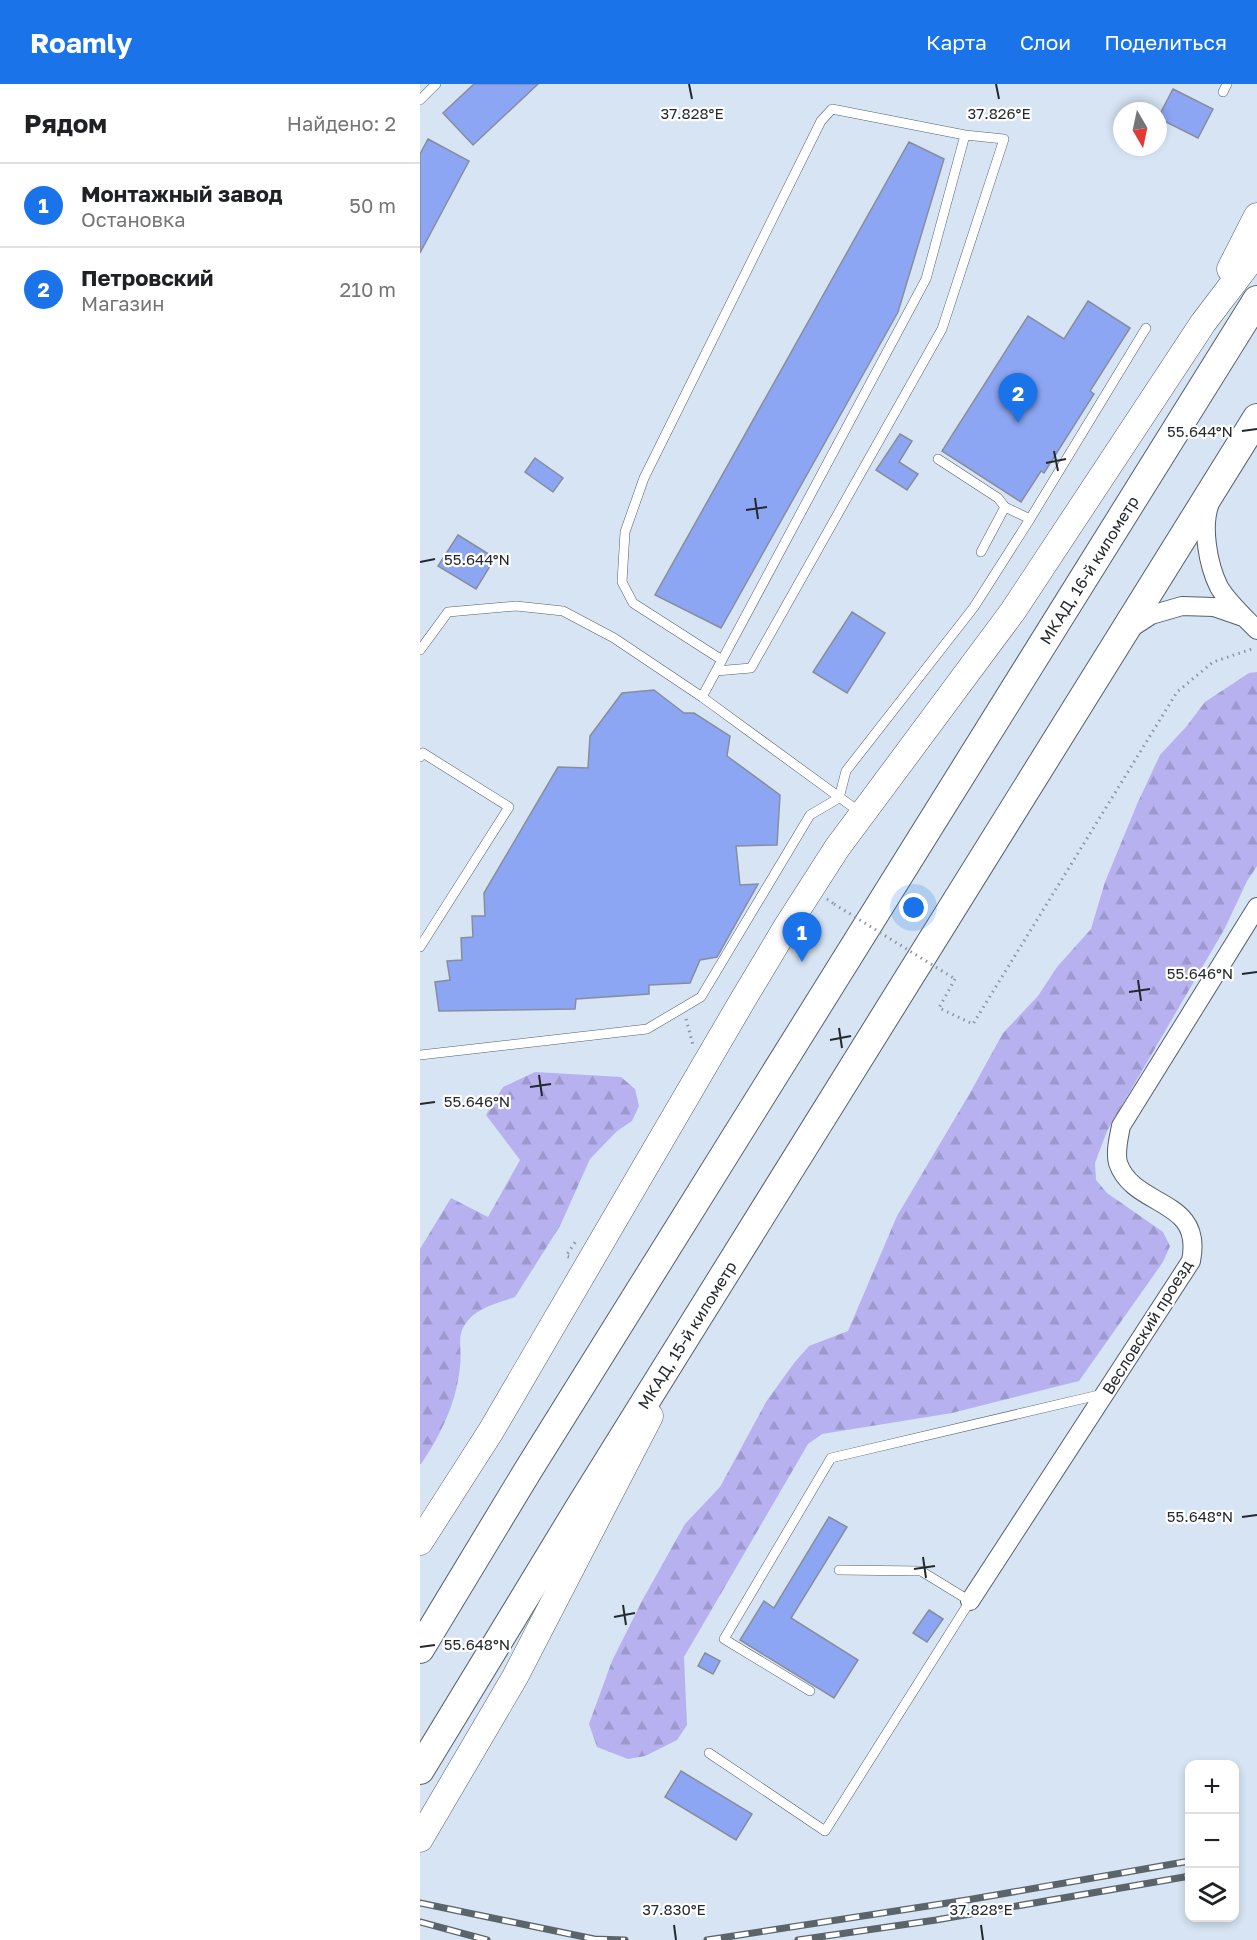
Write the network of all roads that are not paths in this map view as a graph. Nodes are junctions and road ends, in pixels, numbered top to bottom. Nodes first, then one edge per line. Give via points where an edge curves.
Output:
1 (436, 84) edge
2 (420, 99) edge
3 (965, 135) junction
4 (1257, 216) edge
5 (1257, 252) edge
6 (1257, 300) edge
7 (1203, 323) junction
8 (1146, 328) dead end
9 (1257, 418) edge
10 (938, 459) dead end
11 (1222, 474) junction
12 (1005, 507) junction
13 (1030, 519) junction
14 (981, 552) dead end
15 (1251, 624) edge
16 (1124, 632) junction
17 (420, 650) edge
18 (722, 660) junction
19 (716, 671) junction
20 (702, 697) junction
21 (420, 757) edge
22 (839, 798) junction
23 (863, 815) junction
24 (1257, 907) edge
25 (420, 947) edge
26 (420, 1055) edge
27 (710, 1298) junction
28 (1105, 1393) junction
29 (420, 1542) edge
30 (839, 1570) dead end
31 (970, 1601) junction
32 (420, 1649) edge
33 (810, 1691) dead end
34 (709, 1753) dead end
35 (420, 1770) edge
36 (426, 1829) edge

1 - 2 lane
3 - 18 lane via 926,279
3 - 18 lane via 832,109 821,120 644,478 625,532 622,582 633,603
3 - 19 lane via 1004,139 942,329 752,668
4 - 7 main road
5 - 7 main road
6 - 32 highway, МКАД, 16-й километр
7 - 23 main road via 1013,611
8 - 13 lane
9 - 11 highway
10 - 12 lane via 998,498
11 - 15 street via 1207,510 1207,550 1219,587
11 - 16 highway
12 - 13 lane
12 - 14 lane
13 - 22 lane via 974,607 846,771
15 - 16 street via 1214,607 1182,606 1151,615
16 - 27 highway, МКАД, 15-й километр
17 - 20 lane via 448,612 516,606 563,611 615,638
18 - 19 lane
19 - 20 lane
20 - 22 lane
21 - 25 lane via 423,753 509,807
22 - 23 lane
22 - 26 lane via 810,815 701,997 647,1029
23 - 29 main road via 787,926 491,1431
24 - 28 street, Весловский проезд via 1121,1126 1118,1162 1130,1182 1184,1219 1191,1231 1193,1248 1191,1261
27 - 35 highway, МКАД, 15-й километр
27 - 36 main road via 515,1677
28 - 31 street, Весловский проезд
28 - 33 lane via 831,1458 724,1639
30 - 31 lane via 921,1571
31 - 34 lane via 825,1831

